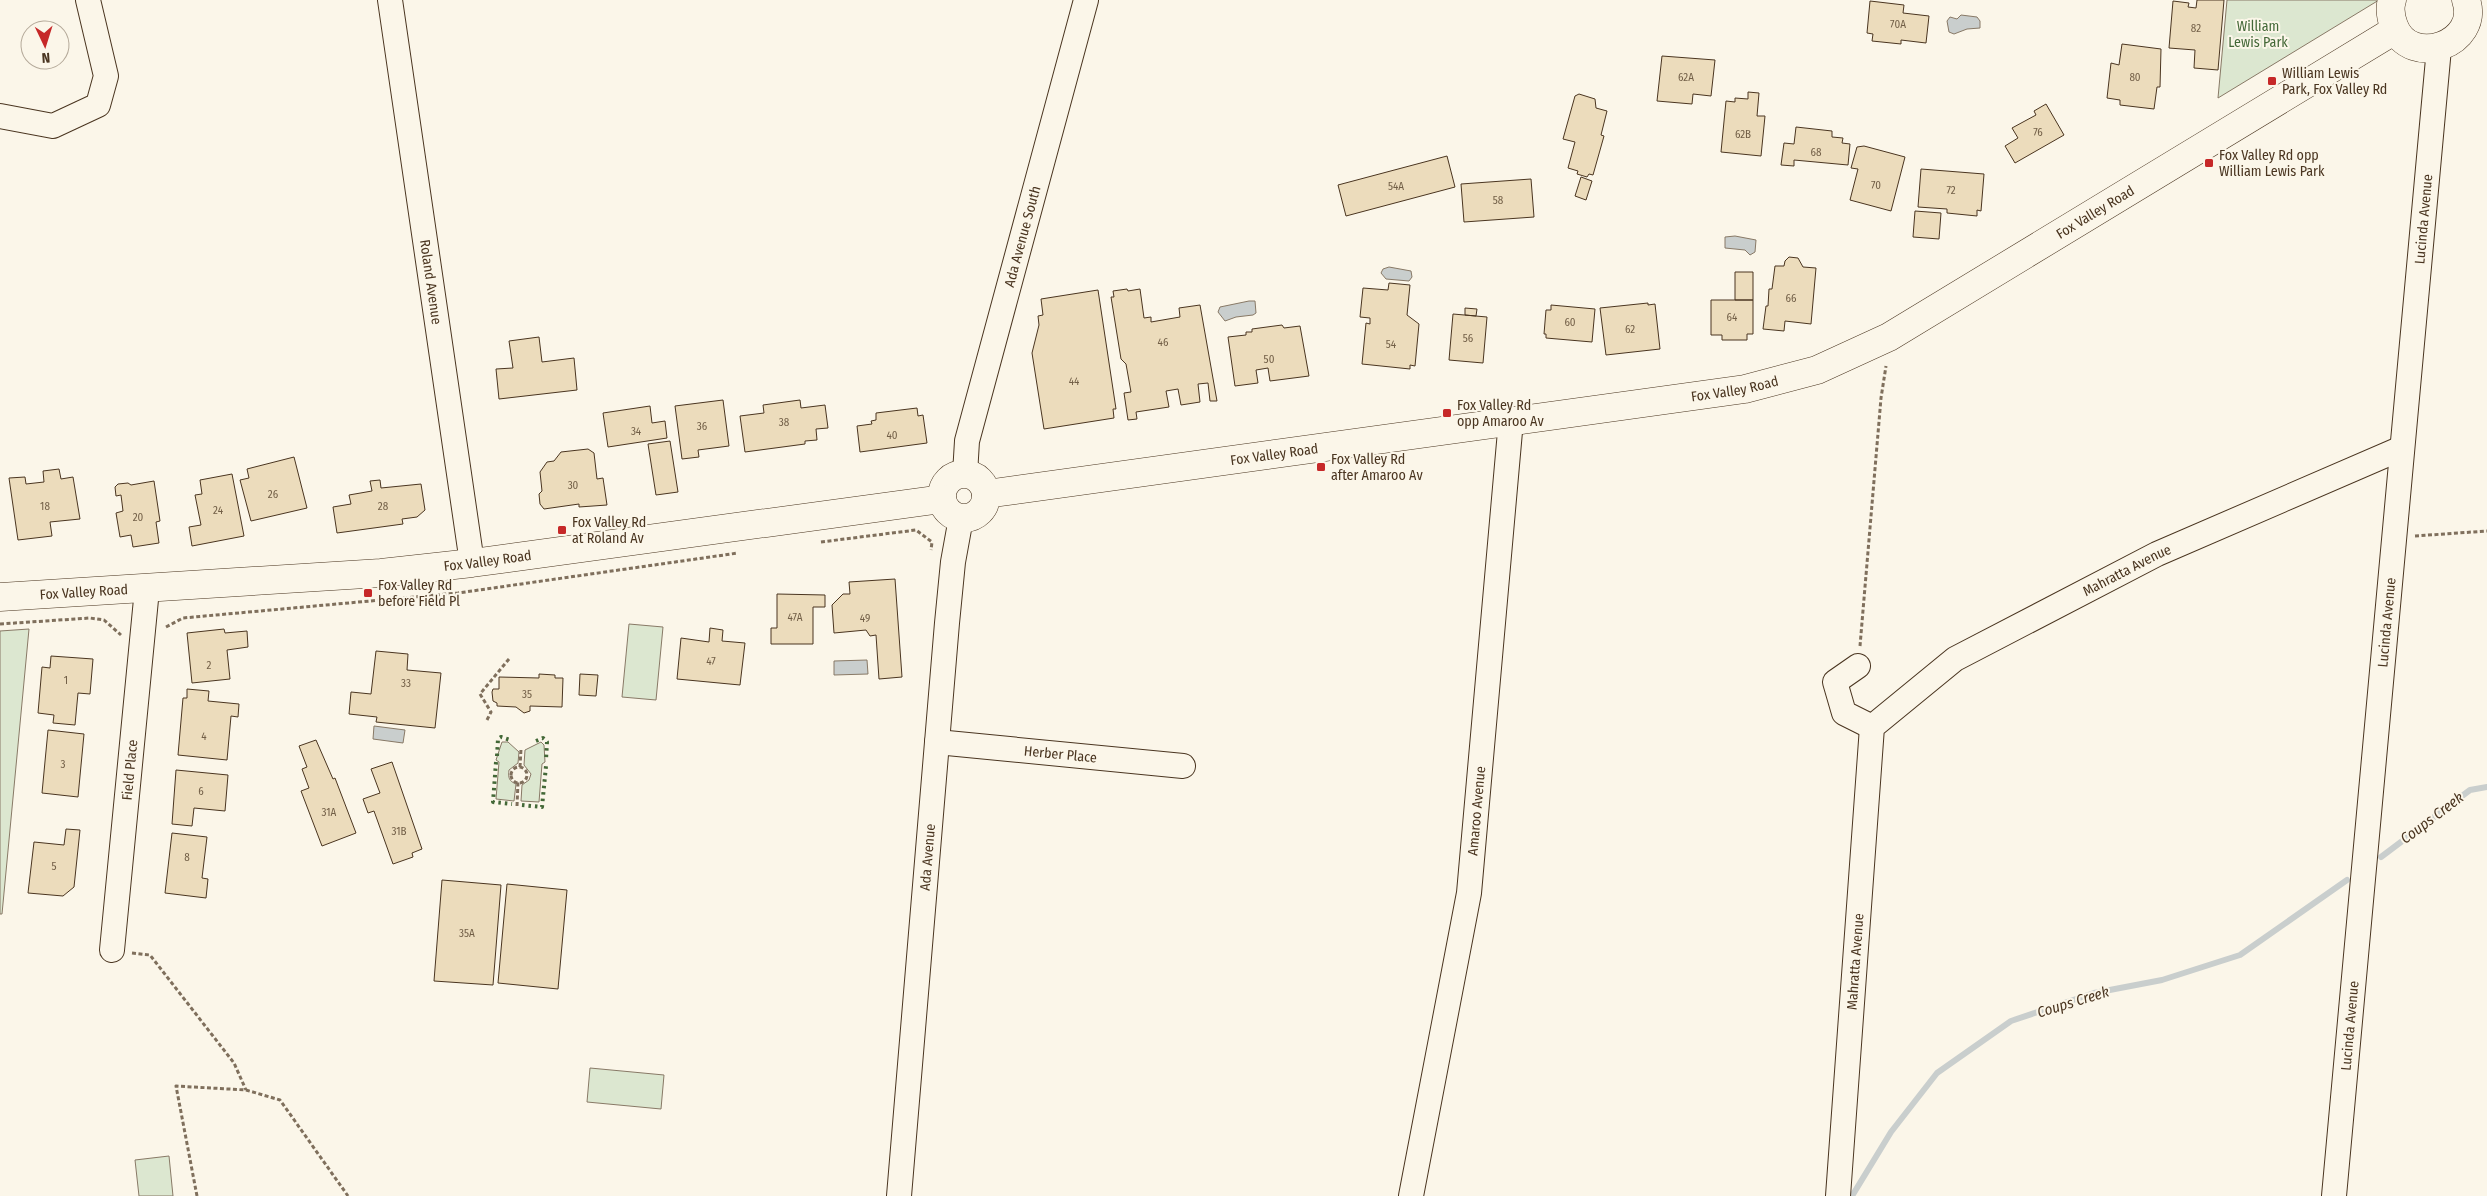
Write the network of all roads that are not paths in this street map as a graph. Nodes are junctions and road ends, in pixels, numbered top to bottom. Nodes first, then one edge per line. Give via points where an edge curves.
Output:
1 (88, 0) edge
2 (390, 0) edge
3 (1086, 0) edge
4 (2392, 0) edge
5 (2466, 0) edge
6 (2395, 30) junction
7 (2439, 48) junction
8 (0, 116) edge
9 (1511, 420) junction
10 (2402, 448) junction
11 (965, 474) junction
12 (986, 494) junction
13 (942, 499) junction
14 (960, 518) junction
15 (472, 563) junction
16 (147, 589) junction
17 (0, 597) edge
18 (1858, 666) road end
19 (1872, 727) junction
20 (937, 742) junction
21 (1183, 766) dead end
22 (112, 950) road end
23 (899, 1196) edge
24 (1411, 1196) edge
25 (1838, 1196) edge
26 (2334, 1196) edge

1 - 8 street via 106,76 98,105 52,126
2 - 15 street, Roland Avenue
3 - 11 street, Ada Avenue South via 967,442
4 - 6 main road via 2391,17
5 - 7 main road via 2468,15 2464,27 2458,36
6 - 7 main road via 2414,46
6 - 9 main road, Fox Valley Road via 1889,337 1835,364 1745,389
7 - 10 street, Lucinda Avenue
9 - 12 main road, Fox Valley Road
9 - 24 street, Amaroo Avenue via 1469,893
10 - 19 street, Mahratta Avenue via 2157,554 1955,659
10 - 26 street, Lucinda Avenue
11 - 12 main road via 979,480
11 - 13 main road via 948,481
12 - 14 main road via 980,512
13 - 14 main road via 948,512
13 - 15 main road, Fox Valley Road
14 - 20 street, Ada Avenue via 949,597
15 - 16 main road, Fox Valley Road via 381,573
16 - 17 main road, Fox Valley Road
16 - 22 street, Field Place
18 - 19 street via 1835,682 1844,713
19 - 25 street, Mahratta Avenue
20 - 21 street, Herber Place
20 - 23 street, Ada Avenue

